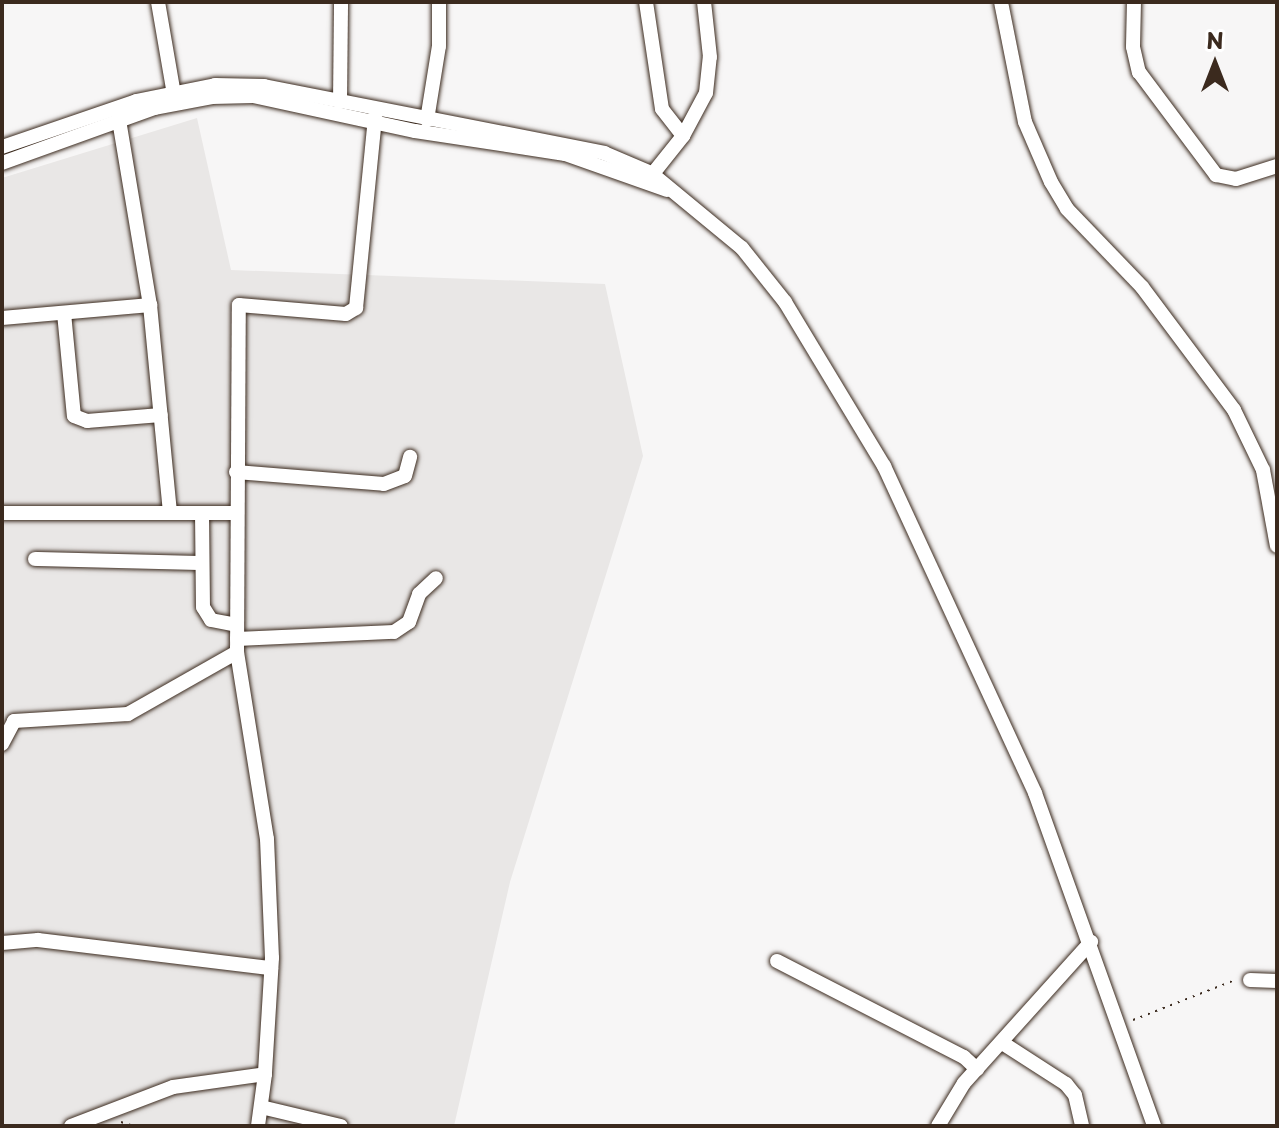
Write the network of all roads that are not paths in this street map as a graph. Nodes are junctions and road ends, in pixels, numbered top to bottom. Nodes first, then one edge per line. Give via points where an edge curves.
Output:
1 (158, 2) edge
2 (341, 2) edge
3 (439, 2) edge
4 (646, 2) edge
5 (704, 2) edge
6 (1001, 2) edge
7 (1134, 2) edge
8 (174, 98) junction
9 (340, 102) junction
10 (375, 117) junction
11 (119, 120) junction
12 (427, 120) junction
13 (683, 136) junction
14 (2, 147) edge
15 (2, 163) edge
16 (1277, 166) edge
17 (648, 179) junction
18 (150, 305) junction
19 (64, 313) junction
20 (2, 318) edge
21 (161, 415) junction
22 (410, 457) dead end
23 (236, 472) junction
24 (170, 512) junction
25 (2, 513) edge
26 (202, 513) junction
27 (236, 513) junction
28 (1277, 546) edge
29 (35, 559) dead end
30 (202, 563) junction
31 (436, 578) dead end
32 (237, 638) junction
33 (2, 744) edge
34 (1091, 942) junction
35 (2, 943) edge
36 (777, 961) dead end
37 (271, 968) junction
38 (1250, 980) road end
39 (1277, 981) edge
40 (1004, 1044) junction
41 (977, 1069) junction
42 (265, 1074) junction
43 (261, 1107) junction
44 (88, 1122) edge
45 (71, 1126) edge
46 (258, 1126) edge
47 (341, 1126) edge
48 (938, 1126) edge
49 (1082, 1126) edge
50 (1154, 1126) edge

1 - 8 street
2 - 9 street
3 - 12 street via 439,46
4 - 13 street via 662,109
5 - 13 street via 709,75 700,109
6 - 28 street via 1021,109 1051,182 1067,209 1142,287 1234,410 1263,470
7 - 16 street via 1133,47 1139,72 1216,175 1236,179
8 - 9 street via 245,83
8 - 10 street via 253,96
8 - 11 street
8 - 14 street
9 - 10 street
10 - 12 street
10 - 17 street via 565,154
10 - 23 street via 356,308 346,314 239,305
11 - 15 street
11 - 18 street
12 - 17 street via 604,153
13 - 17 street
17 - 34 street via 742,248 767,276 866,434 1035,793
18 - 19 street
18 - 21 street
19 - 20 street
19 - 21 street via 74,416 87,421
21 - 24 street
22 - 23 street via 405,476 384,484
23 - 27 street
24 - 25 street
24 - 26 street
26 - 27 street
26 - 30 street
27 - 32 street
29 - 30 street
30 - 32 street via 206,615
31 - 32 street via 419,594 409,622 394,632
32 - 33 street via 128,714 14,721
32 - 37 street via 267,839
34 - 40 street
34 - 50 street
35 - 37 street via 38,940
36 - 41 street via 950,1049
37 - 42 street
38 - 39 street
40 - 41 street
40 - 49 street via 1066,1084 1075,1095
41 - 48 street
42 - 43 street
42 - 44 street via 173,1087
43 - 46 street
43 - 47 street
44 - 45 street

